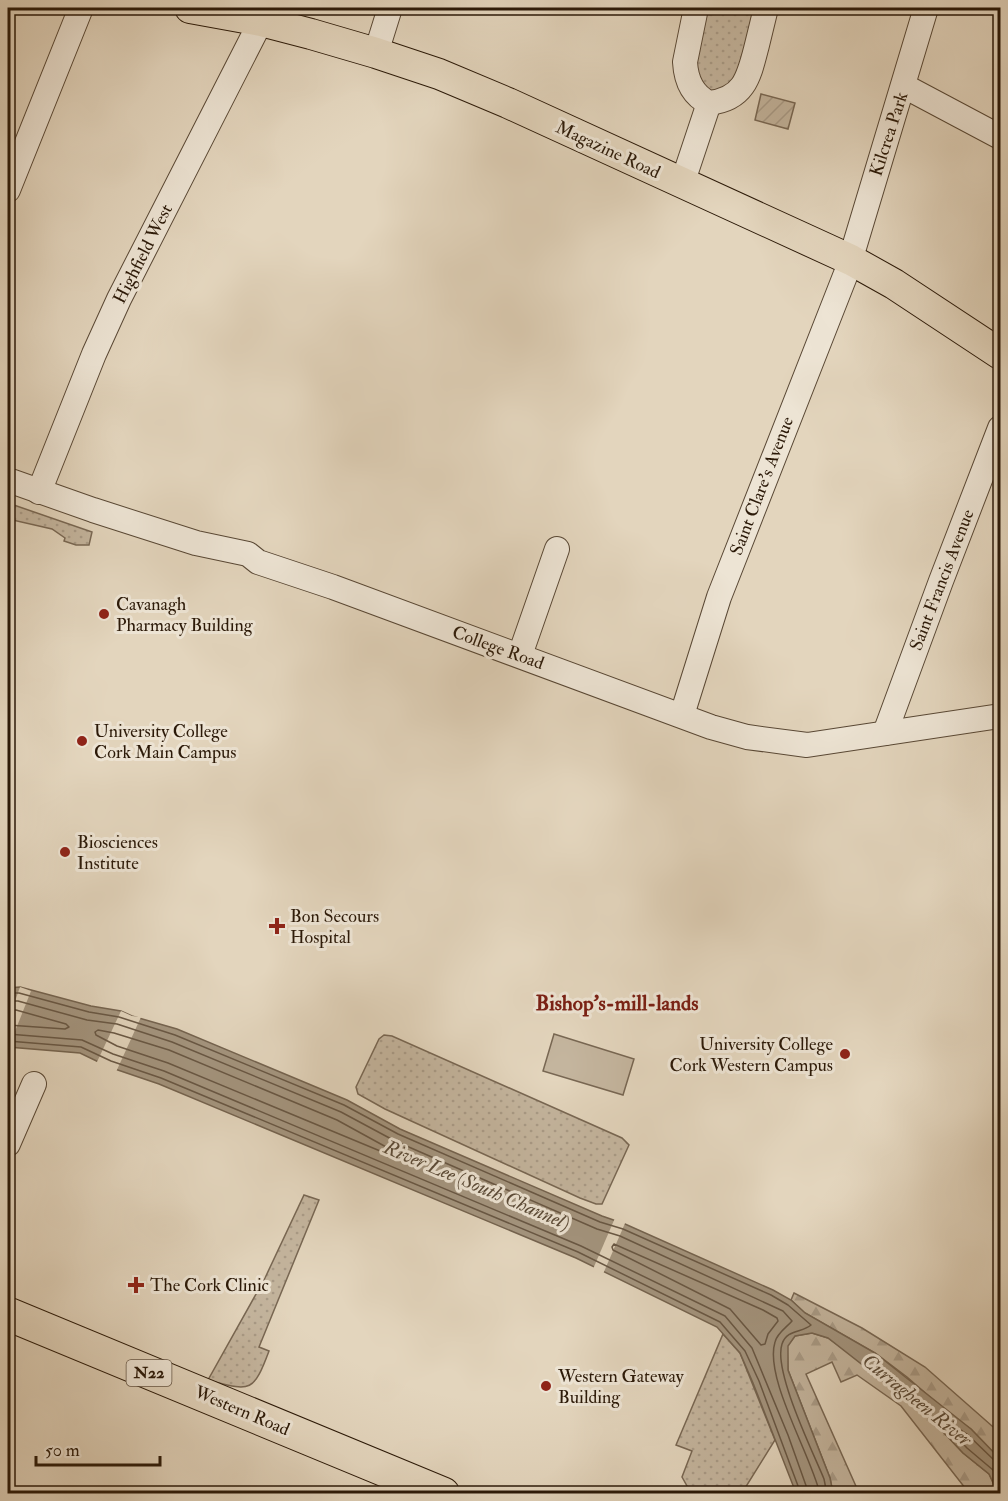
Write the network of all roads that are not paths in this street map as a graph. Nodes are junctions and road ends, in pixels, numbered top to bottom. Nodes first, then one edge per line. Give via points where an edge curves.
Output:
1 (81, 8) edge
2 (190, 8) edge
3 (390, 8) edge
4 (696, 8) edge
5 (766, 8) edge
6 (926, 8) edge
7 (261, 21) junction
8 (376, 53) junction
9 (904, 86) junction
10 (709, 103) junction
11 (1000, 137) edge
12 (682, 184) junction
13 (8, 190) edge
14 (851, 260) junction
15 (1000, 354) edge
16 (1000, 428) edge
17 (8, 480) edge
18 (39, 492) junction
19 (557, 549) dead end
20 (520, 655) junction
21 (682, 715) junction
22 (1000, 716) edge
23 (885, 733) junction
24 (34, 1084) dead end
25 (8, 1144) edge
26 (8, 1314) edge
27 (443, 1494) edge

1 - 13 street
2 - 7 main road, Magazine Road
3 - 8 street
4 - 10 street via 685,71 689,84
5 - 10 street via 745,84 728,99
6 - 9 street, Kilcrea Park
7 - 8 main road, Magazine Road
7 - 18 street, Highfield West via 119,299
8 - 12 main road, Magazine Road via 498,99
9 - 11 street
9 - 14 street, Kilcrea Park
10 - 12 street
12 - 14 main road, Magazine Road
14 - 15 main road, Magazine Road
14 - 21 street, Saint Clare's Avenue via 719,597
16 - 23 street, Saint Francis Avenue
17 - 18 street, College Road
18 - 20 street, College Road via 196,543 248,554 255,561
19 - 20 street
20 - 21 street, College Road
21 - 23 street, College Road via 737,734 807,745
22 - 23 street, College Road
24 - 25 street
26 - 27 highway, Western Road / N22

